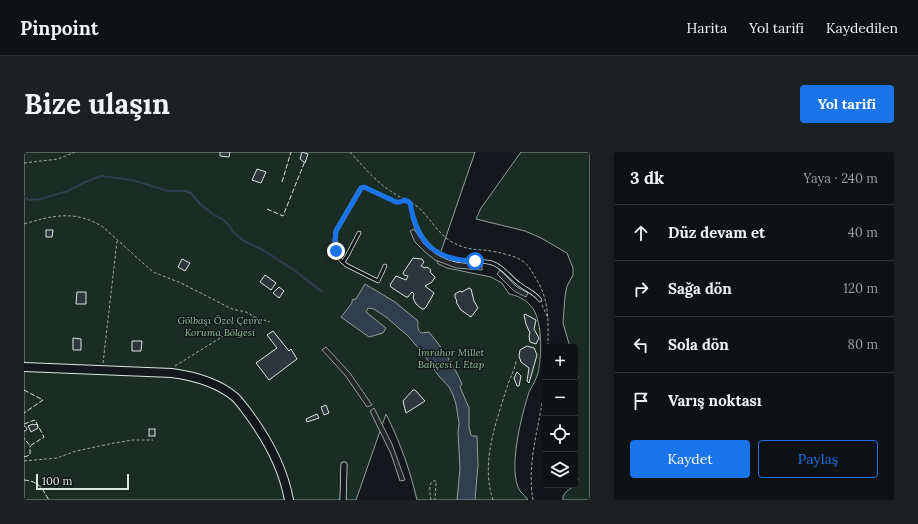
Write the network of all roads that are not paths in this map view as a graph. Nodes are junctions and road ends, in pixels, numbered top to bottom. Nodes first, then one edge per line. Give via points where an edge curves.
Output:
1 (361, 188) road end
2 (413, 217) road end
3 (359, 233) dead end
4 (343, 262) junction
5 (385, 266) dead end
6 (540, 300) road end
7 (24, 367) edge
8 (344, 465) dead end
9 (289, 500) edge
10 (343, 500) edge

1 - 4 lane via 335,234 336,248
2 - 6 lane via 416,229 423,240 438,253 457,260 497,265
3 - 4 lane
4 - 5 lane via 378,281
7 - 9 street via 189,375 223,389 235,398 264,436 281,472
8 - 10 street

